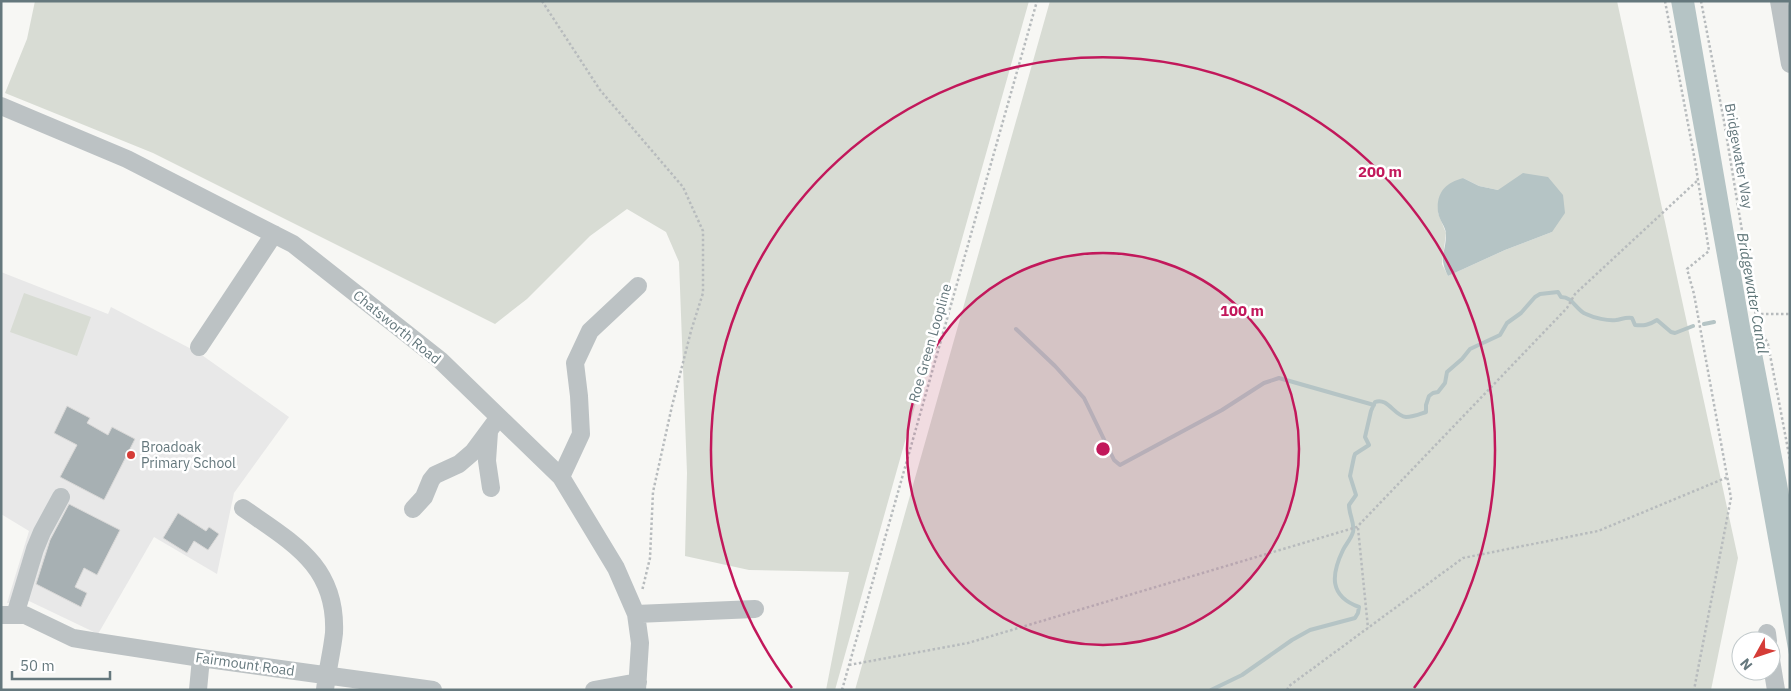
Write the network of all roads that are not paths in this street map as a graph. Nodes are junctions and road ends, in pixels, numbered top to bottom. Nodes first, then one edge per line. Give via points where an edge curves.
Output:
1 (1780, 1) edge
2 (1789, 54) edge
3 (1, 106) edge
4 (274, 234) junction
5 (638, 286) dead end
6 (199, 347) dead end
7 (494, 424) junction
8 (560, 477) junction
9 (492, 488) dead end
10 (60, 497) dead end
11 (243, 508) dead end
12 (413, 509) dead end
13 (755, 609) dead end
14 (636, 614) junction
15 (8, 615) edge
16 (201, 658) junction
17 (326, 682) edge
18 (638, 686) edge
19 (198, 690) edge
20 (434, 690) edge
21 (594, 690) edge

1 - 2 street
3 - 4 street, Chatsworth Road via 127,159
4 - 6 street
4 - 7 street, Chatsworth Road via 293,244 440,360
5 - 8 street via 590,331 575,363 581,434
7 - 8 street, Chatsworth Road
7 - 9 street via 487,446
7 - 12 street via 474,452 459,464 435,475 424,497
8 - 14 street, Chatsworth Road via 616,568
10 - 15 street
11 - 17 street via 295,544 323,578 330,597 334,634
13 - 14 street
14 - 18 street, Chatsworth Road via 640,643
15 - 16 street, Fairmount Road via 26,616 73,638
16 - 17 street, Fairmount Road
16 - 19 street
17 - 20 street, Fairmount Road
18 - 21 street

